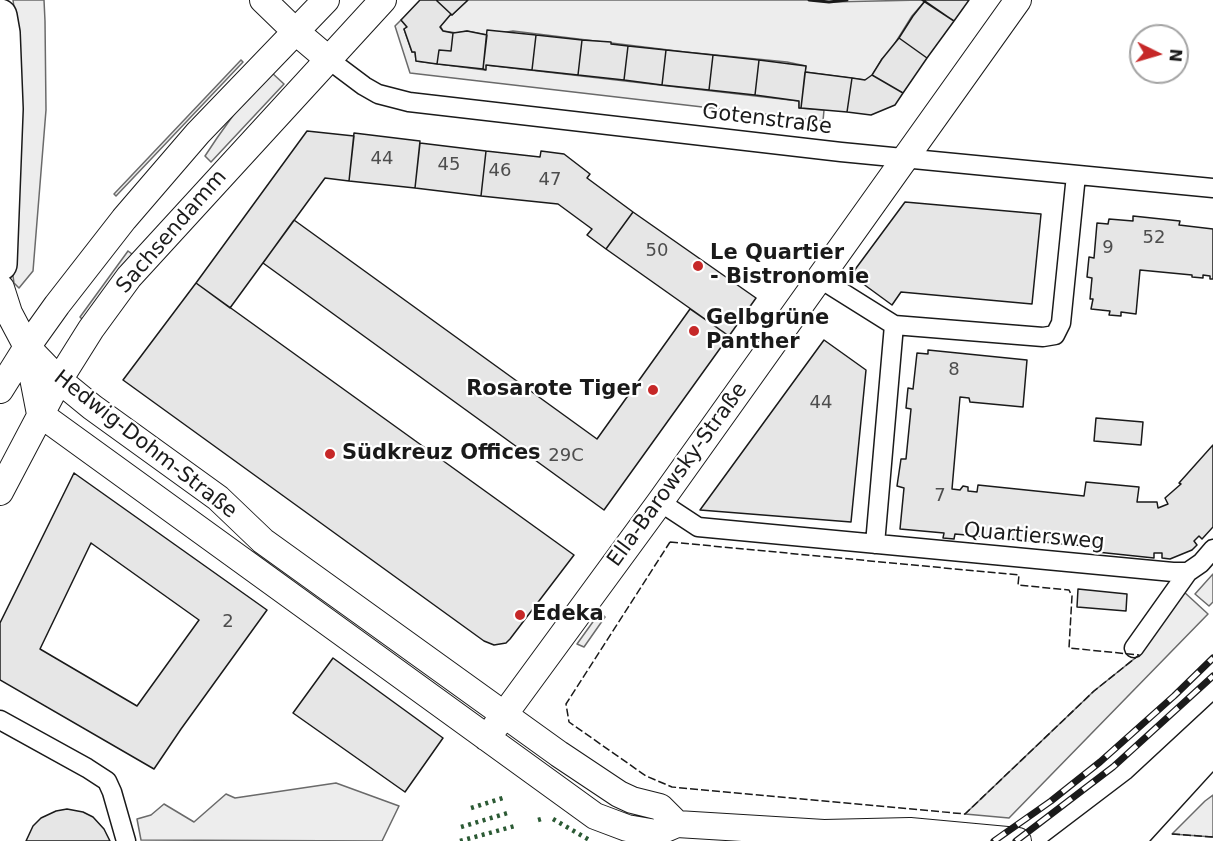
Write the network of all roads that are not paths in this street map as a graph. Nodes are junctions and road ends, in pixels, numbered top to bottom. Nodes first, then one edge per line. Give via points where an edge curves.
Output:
1 (263, 0) edge
2 (326, 0) edge
3 (383, 0) edge
4 (1018, 0) edge
5 (0, 16) edge
6 (295, 31) junction
7 (328, 59) junction
8 (905, 158) junction
9 (1076, 175) junction
10 (1213, 188) edge
11 (0, 277) edge
12 (819, 279) junction
13 (894, 325) junction
14 (27, 347) junction
15 (59, 380) junction
16 (0, 390) edge
17 (40, 414) junction
18 (0, 492) edge
19 (660, 502) junction
20 (875, 544) junction
21 (1213, 549) edge
22 (1188, 572) junction
23 (1134, 648) dead end
24 (504, 714) junction
25 (0, 720) edge
26 (487, 738) junction
27 (677, 824) junction
28 (126, 841) edge
29 (1018, 841) edge

1 - 6 street
2 - 6 street, Sachsendamm
3 - 7 street, Sachsendamm
4 - 8 street, Ella-Barowsky-Straße
5 - 11 highway via 6,109
6 - 7 street
6 - 14 street, Sachsendamm via 198,133 124,219
7 - 8 street, Gotenstraße via 364,86 393,99
7 - 15 street, Sachsendamm via 129,277
8 - 9 street, Gotenstraße
8 - 12 street, Ella-Barowsky-Straße
9 - 10 street, Gotenstraße
9 - 13 street via 1061,323 1055,335
11 - 14 street via 9,313
12 - 13 street
12 - 19 street, Ella-Barowsky-Straße
13 - 20 street
14 - 15 street, Hedwig-Dohm-Straße
14 - 16 street, Sachsendamm
14 - 17 street, Hedwig-Dohm-Straße
15 - 17 street, Sachsendamm
15 - 24 street, Hedwig-Dohm-Straße via 218,498 263,541
17 - 18 street, Sachsendamm
17 - 26 street, Hedwig-Dohm-Straße
19 - 20 street, Quartiersweg via 698,527
19 - 24 street, Ella-Barowsky-Straße
20 - 22 street, Quartiersweg
21 - 22 street
22 - 23 street
24 - 26 street, Ella-Barowsky-Straße
24 - 27 street, Hedwig-Dohm-Straße via 606,787 632,800 660,807
25 - 28 street via 106,781
26 - 27 street, Hedwig-Dohm-Straße via 581,807 610,822 656,833
27 - 29 street, Hedwig-Dohm-Straße via 824,833 910,831

